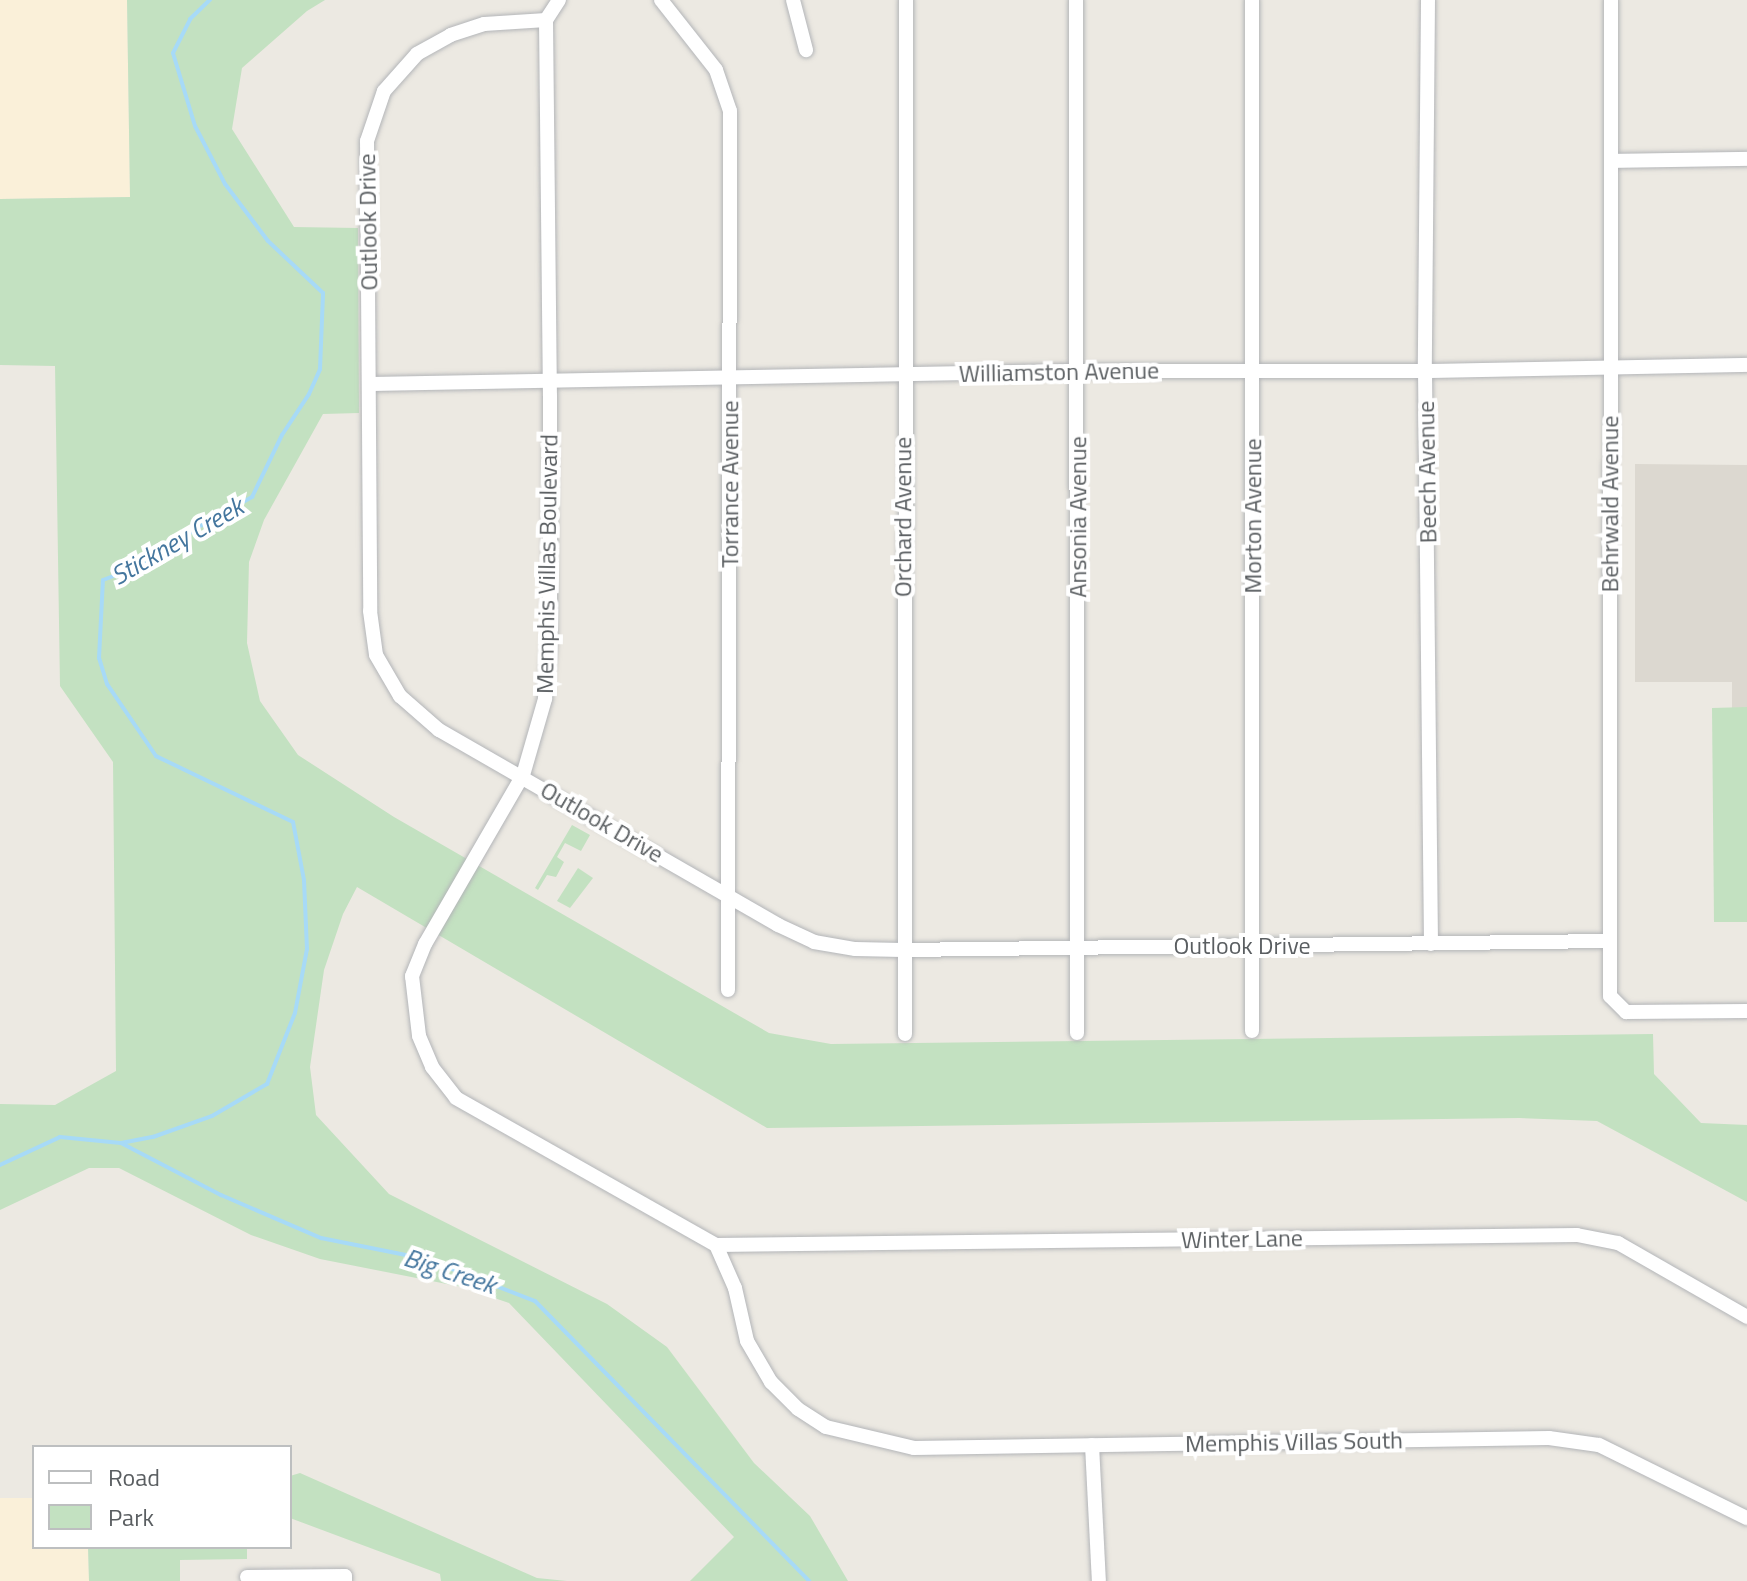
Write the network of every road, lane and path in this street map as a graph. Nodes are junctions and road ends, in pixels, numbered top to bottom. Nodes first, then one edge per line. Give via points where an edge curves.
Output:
1 (559, 0) edge
2 (661, 0) edge
3 (793, 0) edge
4 (906, 0) edge
5 (1076, 0) edge
6 (1252, 0) edge
7 (1428, 0) edge
8 (1611, 0) edge
9 (546, 20) junction
10 (806, 50) dead end
11 (1747, 159) edge
12 (1613, 161) junction
13 (1747, 365) edge
14 (1610, 368) junction
15 (1078, 371) junction
16 (1252, 371) junction
17 (1425, 371) junction
18 (904, 374) junction
19 (730, 377) junction
20 (550, 381) junction
21 (371, 384) junction
22 (523, 775) junction
23 (731, 897) junction
24 (1609, 941) junction
25 (1431, 944) junction
26 (1078, 947) junction
27 (1254, 947) junction
28 (902, 950) junction
29 (728, 990) dead end
30 (1747, 1011) edge
31 (1252, 1031) dead end
32 (1077, 1033) dead end
33 (905, 1034) dead end
34 (716, 1245) junction
35 (1747, 1317) edge
36 (1092, 1445) junction
37 (1747, 1518) edge
38 (247, 1577) dead end
39 (345, 1578) edge
40 (1099, 1581) edge

1 - 9 street
2 - 19 street, Torrance Avenue via 716,70 730,111
3 - 10 street
4 - 18 street, Orchard Avenue
5 - 15 street, Ansonia Avenue
6 - 16 street, Morton Avenue
7 - 17 street, Beech Avenue
8 - 12 street, Behrwald Avenue
9 - 20 street, Memphis Villas Boulevard
9 - 21 street, Outlook Drive via 484,24 451,35 417,54 384,91 367,141
11 - 12 street
12 - 14 street, Behrwald Avenue
13 - 14 street, Williamston Avenue
14 - 17 street, Williamston Avenue
14 - 24 street, Behrwald Avenue
15 - 16 street, Williamston Avenue
15 - 18 street, Williamston Avenue
15 - 26 street, Ansonia Avenue
16 - 17 street, Williamston Avenue
16 - 27 street, Morton Avenue
17 - 25 street, Beech Avenue
18 - 19 street, Williamston Avenue
18 - 28 street, Orchard Avenue
19 - 20 street, Williamston Avenue
19 - 23 street, Torrance Avenue
20 - 21 street, Williamston Avenue
20 - 22 street, Memphis Villas Boulevard via 547,684
21 - 22 street, Outlook Drive via 370,611 376,655 400,696 439,730
22 - 23 street, Outlook Drive
22 - 34 street, Memphis Villas Boulevard via 425,944 412,976 419,1036 432,1067 456,1098
23 - 28 street, Outlook Drive via 814,942
23 - 29 street, Torrance Avenue
24 - 25 street, Outlook Drive
24 - 30 street, Behrwald Avenue via 1610,996 1626,1012
25 - 27 street, Outlook Drive
26 - 27 street, Outlook Drive
26 - 28 street, Outlook Drive
26 - 32 street, Ansonia Avenue
27 - 31 street, Morton Avenue
28 - 33 street, Orchard Avenue
34 - 35 street, Winter Lane via 1577,1235 1618,1243
34 - 36 street, Memphis Villas South via 735,1288 747,1341 771,1382 826,1427 914,1448
36 - 37 street, Memphis Villas South via 1549,1438 1610,1450
36 - 40 street
38 - 39 street

